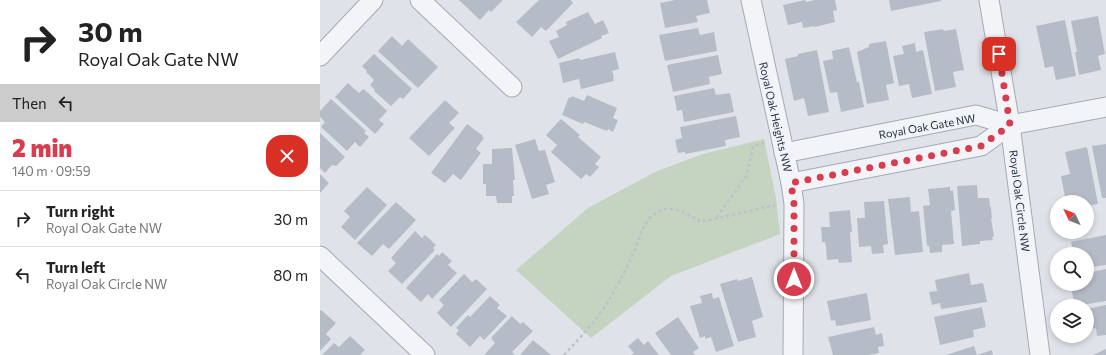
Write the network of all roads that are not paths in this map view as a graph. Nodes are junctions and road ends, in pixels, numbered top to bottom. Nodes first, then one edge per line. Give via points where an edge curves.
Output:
1 (373, 0) edge
2 (420, 0) edge
3 (751, 0) edge
4 (989, 0) edge
5 (320, 56) edge
6 (512, 87) dead end
7 (1106, 107) edge
8 (1010, 125) junction
9 (783, 146) junction
10 (791, 183) junction
11 (320, 256) edge
12 (425, 355) edge
13 (793, 355) edge
14 (1040, 355) edge

1 - 5 street
2 - 6 street
3 - 9 street, Royal Oak Heights NW
4 - 8 street, Royal Oak Circle NW
7 - 8 street
8 - 9 street, Royal Oak Gate NW via 976,115
8 - 10 street via 981,146
8 - 14 street, Royal Oak Circle NW
9 - 10 street, Royal Oak Heights NW
10 - 13 street, Royal Oak Heights NW via 794,204
11 - 12 street

